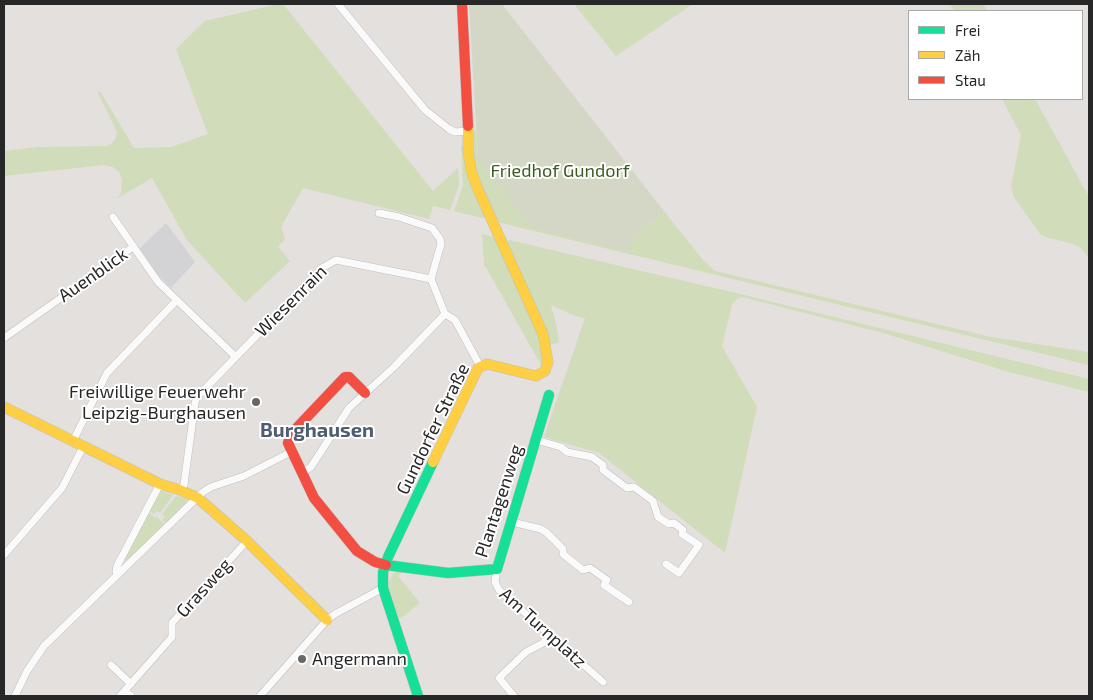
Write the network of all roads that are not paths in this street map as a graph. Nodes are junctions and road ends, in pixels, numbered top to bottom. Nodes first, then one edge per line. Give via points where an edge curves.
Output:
1 (338, 4) edge
2 (462, 4) edge
3 (468, 131) junction
4 (379, 213) dead end
5 (113, 217) dead end
6 (133, 246) junction
7 (431, 279) junction
8 (177, 300) junction
9 (445, 314) junction
10 (4, 338) edge
11 (236, 357) junction
12 (480, 366) junction
13 (366, 393) junction
14 (549, 395) dead end
15 (4, 407) edge
16 (536, 440) junction
17 (73, 441) junction
18 (83, 447) junction
19 (291, 452) junction
20 (302, 473) junction
21 (160, 484) junction
22 (180, 490) junction
23 (198, 498) junction
24 (512, 522) junction
25 (247, 541) junction
26 (4, 555) edge
27 (666, 564) dead end
28 (385, 565) junction
29 (497, 569) junction
30 (118, 574) junction
31 (383, 584) junction
32 (629, 602) dead end
33 (327, 620) junction
34 (550, 636) junction
35 (111, 665) dead end
36 (603, 682) dead end
37 (131, 684) junction
38 (122, 694) edge
39 (15, 696) edge
40 (131, 696) edge
41 (260, 696) edge
42 (418, 696) edge
43 (513, 696) edge

1 - 3 street via 425,110 455,132
2 - 3 street
3 - 12 street, Gundorfer Straße via 471,170 543,334 548,362 541,374 530,375 486,364
4 - 7 street via 432,228 441,244
5 - 6 street
6 - 8 street, Auenblick via 158,282
6 - 10 street, Auenblick
7 - 9 street
7 - 11 street, Wiesenrain via 336,260 322,268
8 - 11 street, Auenblick
8 - 17 street via 107,373
9 - 12 street via 455,320
9 - 13 street
11 - 22 street, Wiesenrain via 194,403 184,484
12 - 28 street, Gundorfer Straße
13 - 19 street via 345,377 290,435
13 - 20 street via 349,408 311,467
14 - 16 street, Plantagenweg
15 - 17 street
16 - 24 street, Plantagenweg
16 - 27 street via 561,447 566,452 592,457 603,465 603,470 653,501 658,517 669,524 674,523 683,530 682,534 699,545 679,573
17 - 18 street
18 - 21 street
18 - 26 street via 62,488
19 - 20 street, Plantagenweg
19 - 23 street via 244,476 212,487
20 - 28 street, Plantagenweg via 314,498 356,552
21 - 22 street
21 - 30 street via 121,559
22 - 23 street
23 - 25 street
23 - 30 street
24 - 29 street, Plantagenweg
24 - 32 street via 547,533 563,549 563,554 583,570 590,568 607,580 604,585
25 - 33 street
25 - 37 street, Grasweg via 172,624 172,637
28 - 29 street, Plantagenweg via 440,573
28 - 31 street, Gundorfer Straße
29 - 34 street, Am Turnplatz via 495,582 499,590
30 - 39 street via 44,646
31 - 33 street
31 - 42 street
33 - 41 street
34 - 36 street, Am Turnplatz
34 - 43 street via 500,676
35 - 37 street
37 - 38 street, Grasweg
38 - 40 street, Grasweg

